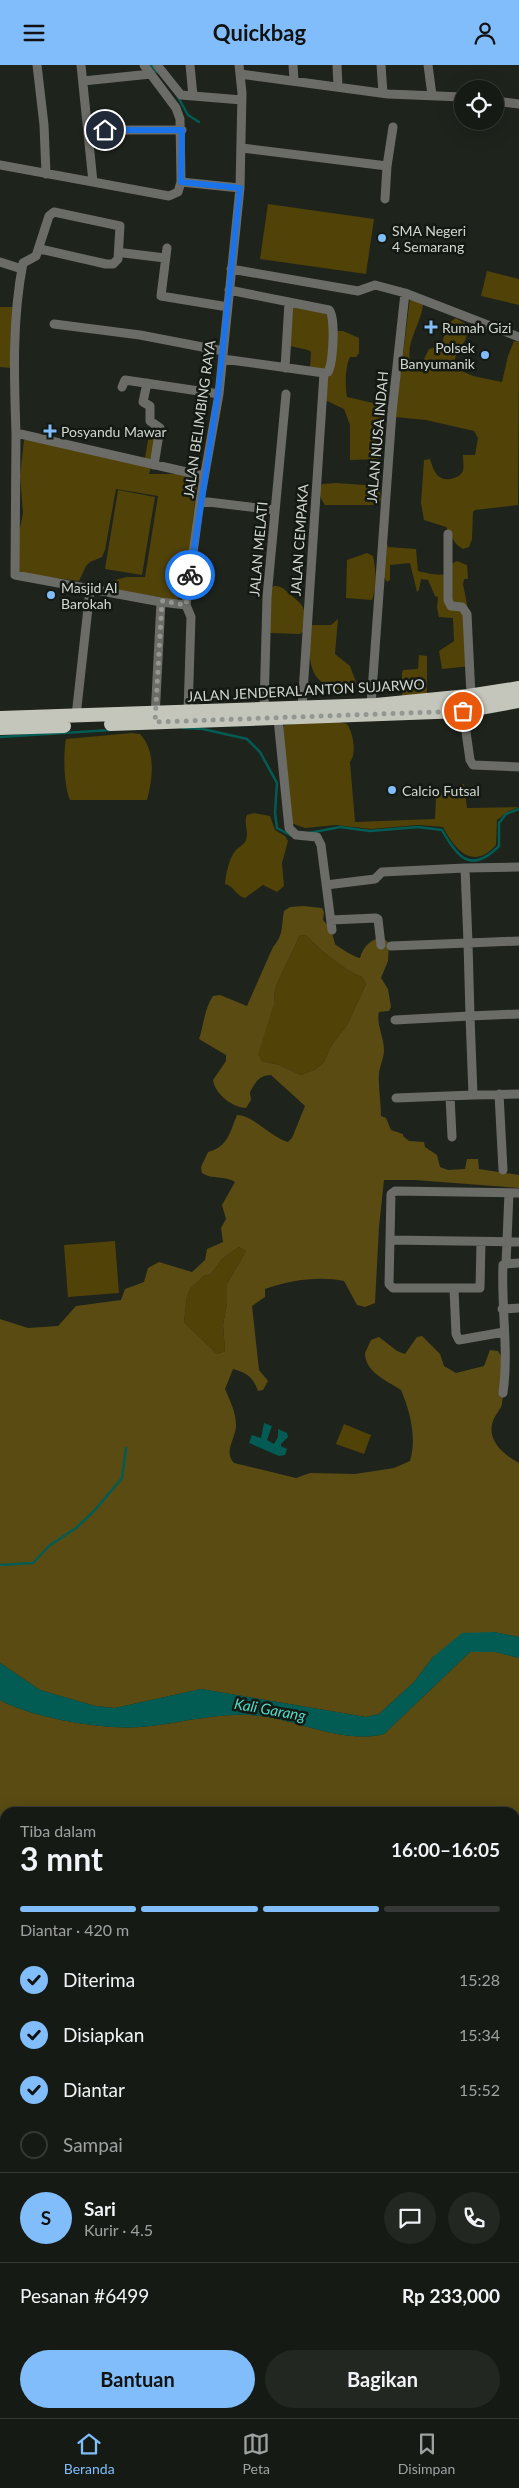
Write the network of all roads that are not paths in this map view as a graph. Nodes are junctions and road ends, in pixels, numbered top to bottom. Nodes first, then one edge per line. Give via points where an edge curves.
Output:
1 (37, 65) edge
2 (81, 65) edge
3 (144, 65) edge
4 (157, 65) edge
5 (190, 65) edge
6 (293, 65) edge
7 (337, 65) edge
8 (381, 65) edge
9 (428, 65) edge
10 (239, 69) edge
11 (151, 74) junction
12 (294, 80) junction
13 (83, 81) junction
14 (338, 87) junction
15 (383, 93) junction
16 (432, 95) junction
17 (193, 96) junction
18 (454, 96) edge
19 (242, 100) junction
20 (504, 102) edge
21 (519, 104) edge
22 (394, 127) dead end
23 (89, 130) junction
24 (182, 130) junction
25 (242, 147) junction
26 (0, 162) edge
27 (387, 166) junction
28 (46, 174) junction
29 (93, 182) junction
30 (180, 185) junction
31 (240, 189) junction
32 (385, 199) dead end
33 (167, 248) dead end
34 (40, 249) junction
35 (124, 253) dead end
36 (165, 258) junction
37 (0, 262) edge
38 (22, 269) junction
39 (230, 269) junction
40 (229, 290) junction
41 (405, 293) junction
42 (288, 302) junction
43 (228, 307) junction
44 (54, 324) dead end
45 (519, 337) edge
46 (223, 355) junction
47 (285, 368) junction
48 (324, 373) junction
49 (147, 383) junction
50 (122, 387) dead end
51 (218, 394) junction
52 (286, 394) dead end
53 (16, 433) junction
54 (154, 465) junction
55 (204, 476) junction
56 (200, 501) junction
57 (275, 510) junction
58 (448, 534) dead end
59 (90, 590) junction
60 (162, 601) junction
61 (186, 605) junction
62 (519, 687) edge
63 (471, 696) junction
64 (519, 701) edge
65 (371, 705) junction
66 (264, 708) junction
67 (302, 708) junction
68 (463, 711) junction
69 (188, 712) junction
70 (76, 716) junction
71 (155, 717) junction
72 (0, 718) edge
73 (278, 719) junction
74 (0, 728) edge
75 (519, 767) edge
76 (519, 867) edge
77 (465, 868) junction
78 (326, 885) junction
79 (331, 920) junction
80 (332, 929) dead end
81 (519, 941) edge
82 (468, 943) junction
83 (380, 945) dead end
84 (391, 946) dead end
85 (519, 1014) edge
86 (470, 1016) junction
87 (394, 1020) dead end
88 (499, 1094) junction
89 (519, 1094) edge
90 (473, 1095) junction
91 (450, 1096) junction
92 (396, 1098) dead end
93 (452, 1137) dead end
94 (503, 1170) dead end
95 (509, 1193) junction
96 (519, 1193) edge
97 (390, 1240) junction
98 (481, 1241) junction
99 (507, 1242) junction
100 (519, 1242) edge
101 (519, 1263) edge
102 (506, 1264) junction
103 (454, 1289) junction
104 (519, 1308) edge
105 (502, 1309) junction
106 (504, 1331) junction
107 (503, 1393) dead end

1 - 28 street
2 - 13 street
3 - 11 street
4 - 17 street via 178,93
5 - 17 street
6 - 12 street
7 - 14 street
8 - 15 street
9 - 16 street
10 - 12 street
10 - 19 street, JALAN BELIMBING RAYA
11 - 13 street
11 - 24 street via 176,108
12 - 14 street
13 - 23 street
14 - 15 street
15 - 16 street
16 - 18 street
17 - 19 street
19 - 25 street, JALAN BELIMBING RAYA
20 - 21 street
22 - 27 street
23 - 24 street
23 - 29 street
24 - 30 street
25 - 27 street
25 - 31 street, JALAN BELIMBING RAYA
26 - 28 street
27 - 32 street
28 - 29 street
29 - 30 street via 169,196 175,194
30 - 31 street
31 - 39 street, JALAN BELIMBING RAYA
33 - 36 street
34 - 34 street via 49,216 54,212 120,225 118,259 113,264
34 - 38 street
35 - 36 street
36 - 43 street via 161,297
37 - 38 street
38 - 53 street via 14,371
39 - 40 street, JALAN BELIMBING RAYA
39 - 41 street via 358,291 374,285
40 - 42 street
40 - 43 street, JALAN BELIMBING RAYA
41 - 45 street
41 - 65 street, JALAN NUSA INDAH via 391,421
42 - 47 street
42 - 48 street, JALAN CEMPAKA via 331,312 331,364 328,372
43 - 46 street, JALAN BELIMBING RAYA
44 - 46 street via 130,334
46 - 47 street
46 - 51 street, JALAN BELIMBING RAYA
47 - 48 street
48 - 67 street, JALAN CEMPAKA
49 - 50 street via 124,380
49 - 51 street
49 - 54 street via 144,402 150,406 150,421 160,427
51 - 55 street, JALAN BELIMBING RAYA
52 - 57 street, JALAN MELATI
53 - 54 street
53 - 59 street via 14,574
54 - 55 street
55 - 56 street, JALAN BELIMBING RAYA
56 - 57 street
56 - 61 street, JALAN BELIMBING RAYA
57 - 66 street, JALAN MELATI via 267,597
58 - 63 street via 448,600 451,606 462,607 467,614
59 - 60 street
59 - 70 street
60 - 61 street
60 - 71 street
61 - 69 street, JALAN BELIMBING RAYA via 191,617
62 - 63 highway, JALAN JENDERAL ANTON SUJARWO
63 - 65 highway, JALAN JENDERAL ANTON SUJARWO
64 - 68 highway, JALAN JENDERAL ANTON SUJARWO
65 - 67 highway, JALAN JENDERAL ANTON SUJARWO
66 - 67 highway, JALAN JENDERAL ANTON SUJARWO
66 - 69 highway, JALAN JENDERAL ANTON SUJARWO
68 - 73 highway, JALAN JENDERAL ANTON SUJARWO
68 - 75 street via 473,765
69 - 71 highway, JALAN JENDERAL ANTON SUJARWO
70 - 71 highway, JALAN JENDERAL ANTON SUJARWO
70 - 72 highway, JALAN JENDERAL ANTON SUJARWO
71 - 73 highway, JALAN JENDERAL ANTON SUJARWO
71 - 74 highway, JALAN JENDERAL ANTON SUJARWO
73 - 78 street via 289,827 301,835 317,837
76 - 77 street
77 - 78 street via 382,872 375,879
77 - 82 street
78 - 79 street
79 - 80 street
79 - 83 street via 378,919
81 - 82 street
82 - 84 street
82 - 86 street
85 - 86 street
86 - 87 street
86 - 90 street
88 - 89 street
88 - 90 street
88 - 94 street
90 - 91 street
91 - 92 street
91 - 93 street
95 - 96 street
95 - 97 street via 392,1192
95 - 99 street
97 - 98 street
97 - 103 street via 389,1284 392,1288
98 - 99 street
98 - 103 street via 480,1288
99 - 100 street
99 - 102 street
101 - 102 street
102 - 105 street via 503,1265
103 - 106 street via 459,1340
104 - 105 street
105 - 106 street
106 - 107 street

